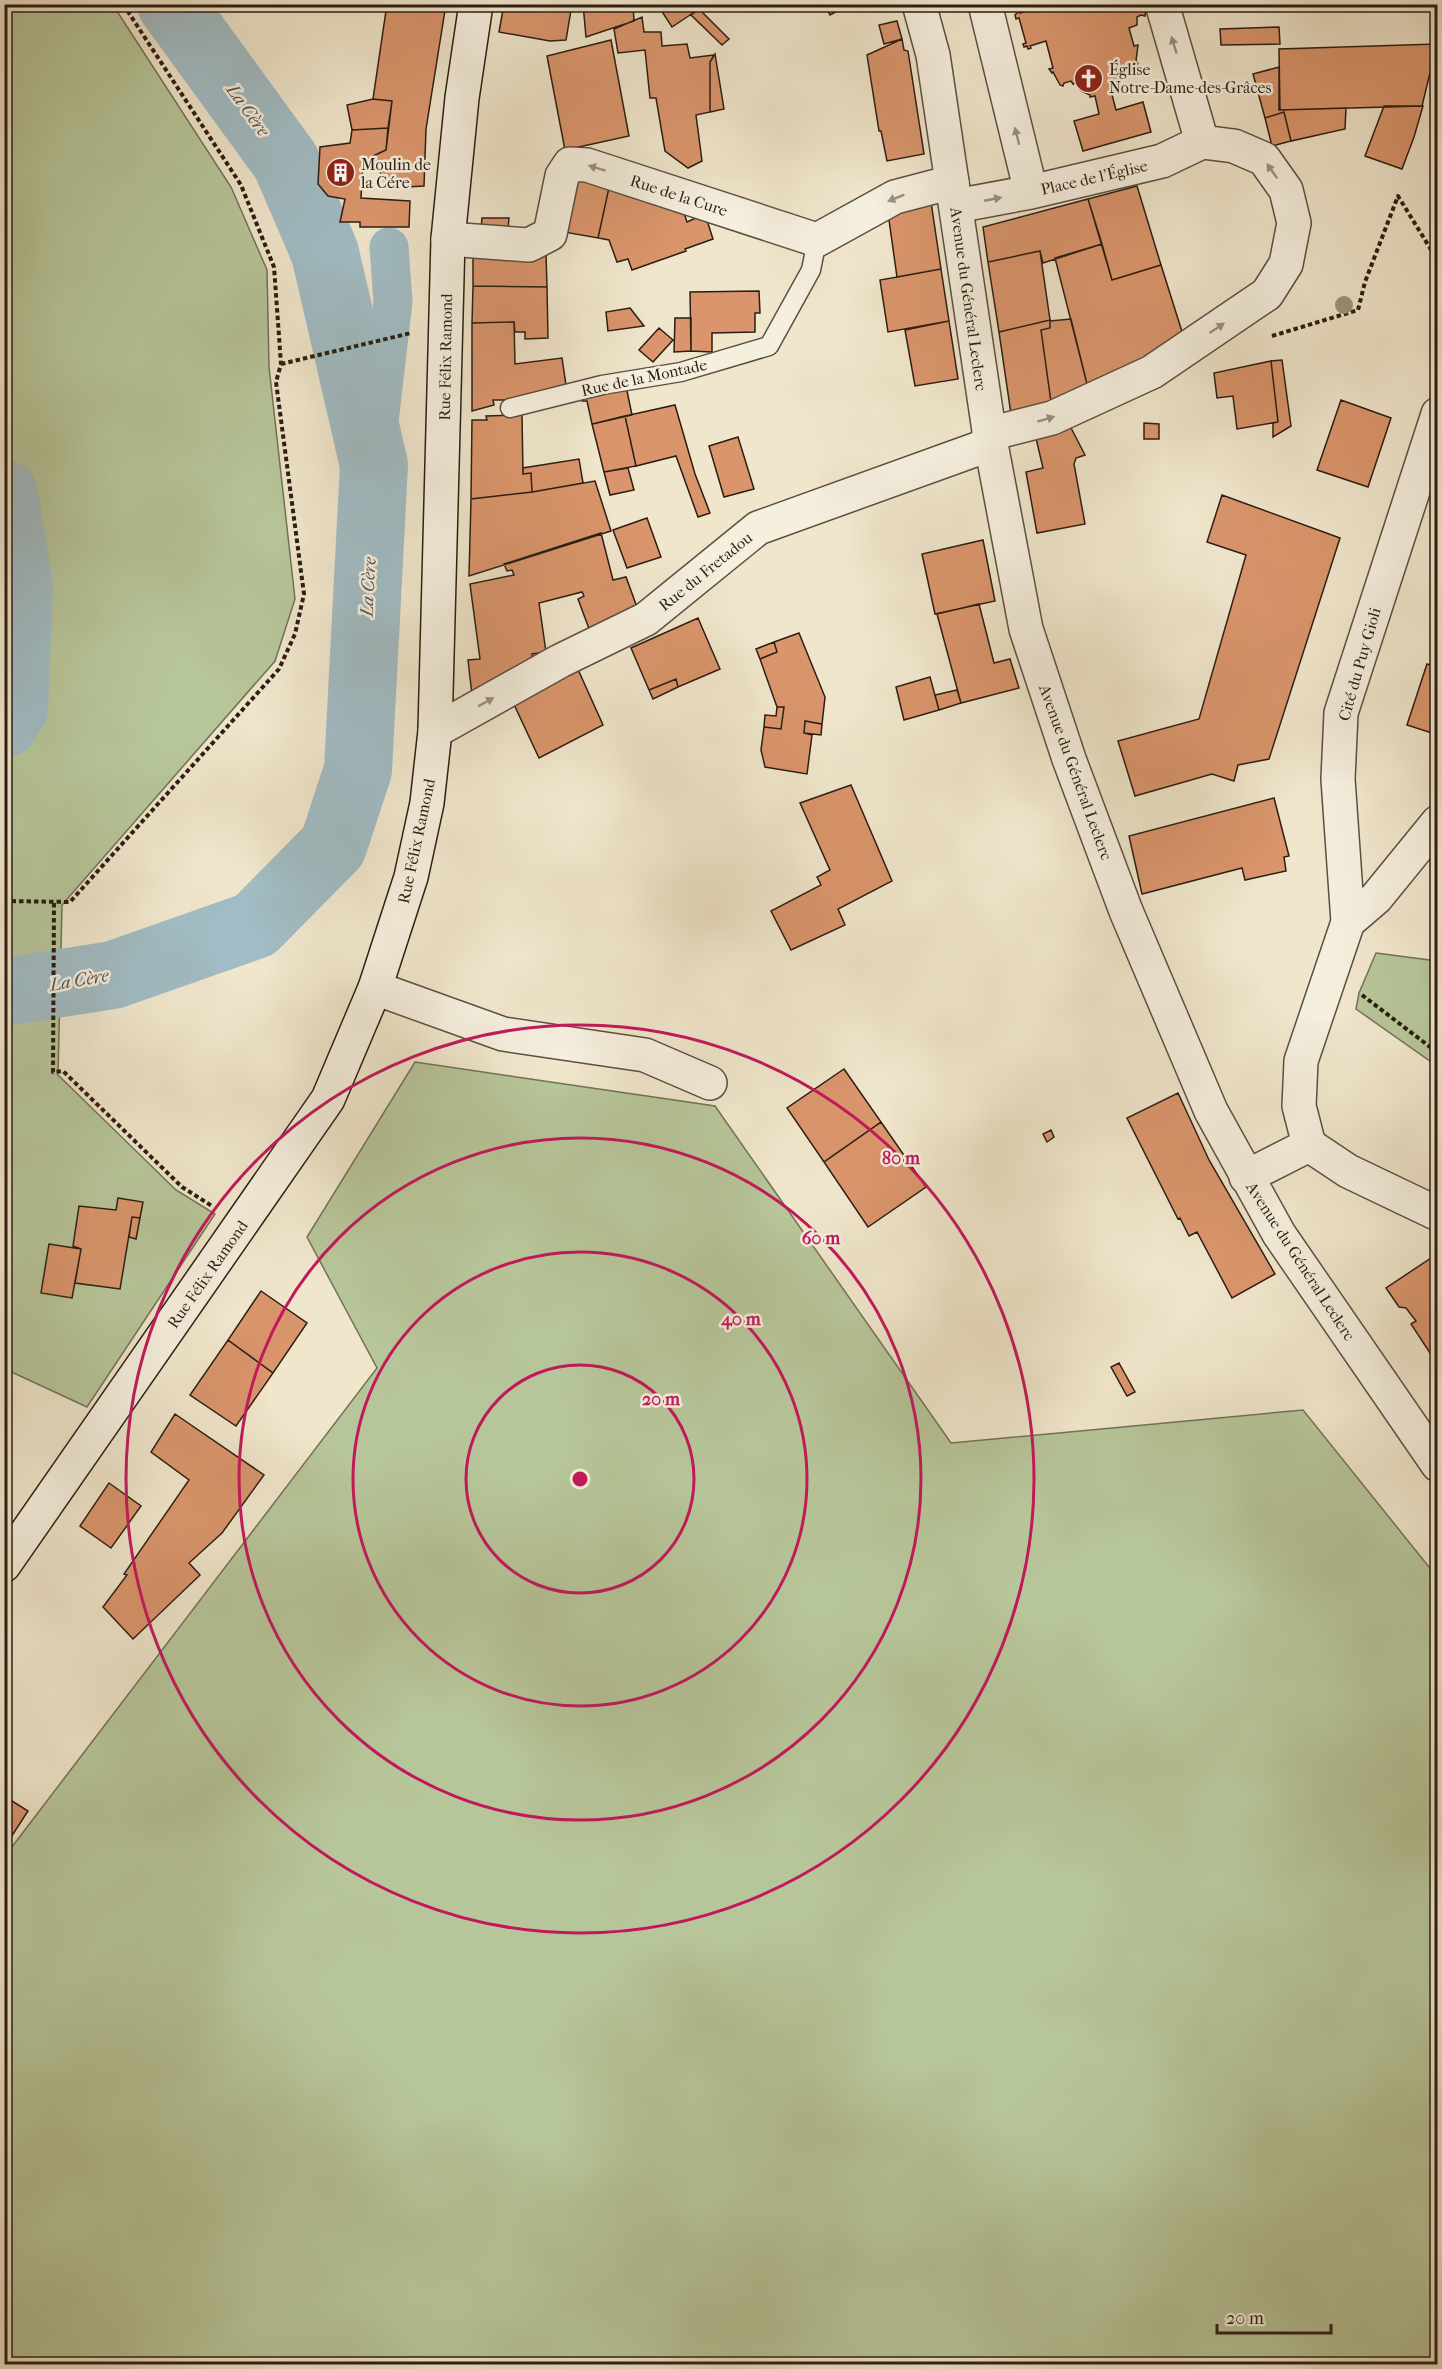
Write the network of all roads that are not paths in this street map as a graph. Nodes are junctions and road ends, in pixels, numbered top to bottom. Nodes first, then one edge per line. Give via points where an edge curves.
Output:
1 (476, 4) edge
2 (919, 4) edge
3 (985, 4) edge
4 (1162, 4) edge
5 (1202, 142) junction
6 (1031, 192) junction
7 (954, 194) junction
8 (448, 239) junction
9 (817, 240) junction
10 (510, 408) dead end
11 (1437, 414) edge
12 (990, 439) junction
13 (435, 731) junction
14 (1437, 822) edge
15 (1348, 922) junction
16 (375, 988) junction
17 (710, 1083) dead end
18 (1309, 1145) junction
19 (1246, 1177) junction
20 (1437, 1214) edge
21 (1437, 1464) edge
22 (4, 1565) edge

1 - 8 street, Rue Félix Ramond
2 - 7 street, Avenue du Général Leclerc via 933,55
6 -> 3 street, Place de l'Église
5 -> 4 street
5 - 6 street, Place de l'Église via 1162,161
12 -> 5 street, Rue du Fretadou via 1052,418 1152,372 1267,294 1286,264 1294,224 1286,190 1264,159 1234,146
7 -> 6 street
7 -> 9 street via 895,196
7 - 12 street, Avenue du Général Leclerc
9 -> 8 street, Rue de la Cure via 586,165 570,164 562,176 550,234 529,245
8 - 13 street, Rue Félix Ramond
9 - 10 lane, Rue de la Montade via 811,270 769,346 681,372 602,385
11 - 15 street, Cité du Puy Gioli via 1341,713 1338,779
13 -> 12 street, Rue du Fretadou via 560,661 646,619 758,528
12 - 19 street, Avenue du Général Leclerc via 1026,629 1069,759 1211,1111
13 - 16 street, Rue Félix Ramond via 428,803 411,877
14 - 15 street via 1376,898
15 - 18 street, Cité du Puy Gioli via 1300,1060 1299,1106
16 - 17 street via 503,1034 645,1055
16 - 22 street, Rue Félix Ramond via 328,1099
18 - 19 street
18 - 20 street via 1348,1171
19 - 21 street, Avenue du Général Leclerc via 1279,1234

